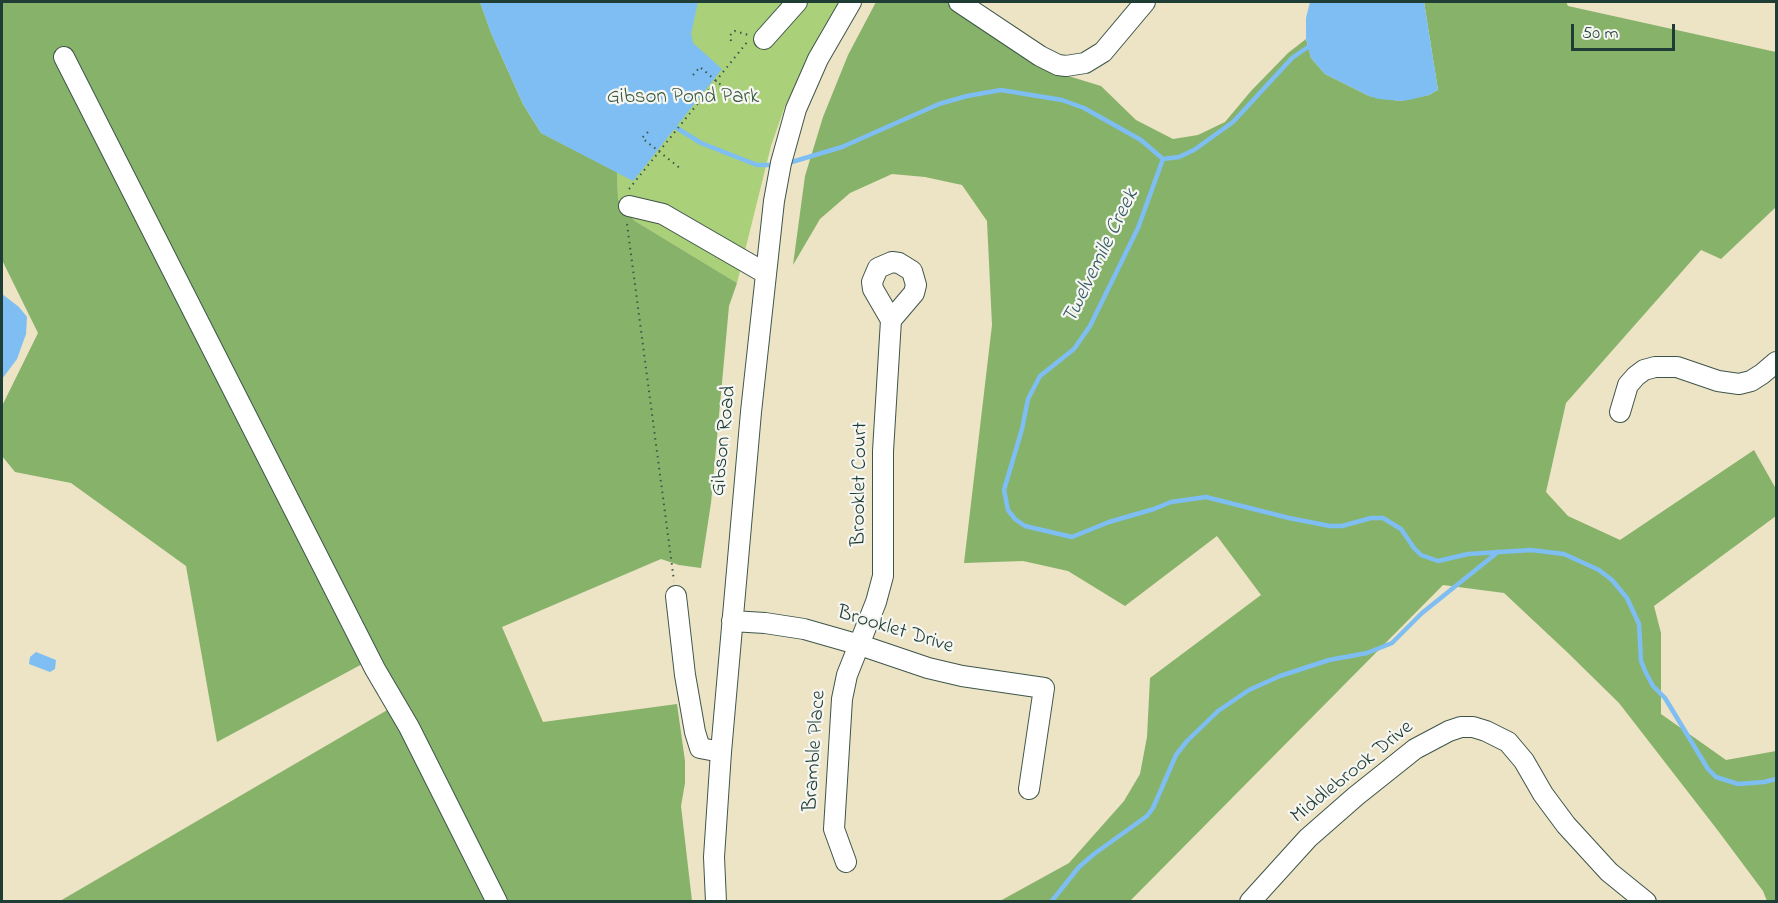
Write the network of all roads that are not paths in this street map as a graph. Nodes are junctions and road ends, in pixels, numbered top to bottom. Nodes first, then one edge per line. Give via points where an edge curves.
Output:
1 (797, 2) edge
2 (851, 2) edge
3 (959, 2) edge
4 (1145, 2) edge
5 (764, 39) dead end
6 (64, 57) dead end
7 (629, 206) road end
8 (765, 273) junction
9 (891, 320) dead end
10 (1776, 362) edge
11 (1620, 412) dead end
12 (676, 596) road end
13 (732, 621) junction
14 (860, 645) junction
15 (720, 752) junction
16 (1029, 789) dead end
17 (846, 862) dead end
18 (497, 902) edge
19 (716, 902) edge
20 (1250, 902) edge
21 (1646, 902) edge

1 - 5 street
2 - 8 street, Gibson Road via 818,59 796,109 774,201
3 - 4 street via 1040,56 1066,66 1085,63 1104,52
6 - 18 street
7 - 8 street via 663,214
8 - 13 street, Gibson Road
9 - 14 street, Brooklet Court via 883,451 883,576
10 - 11 street via 1748,390 1677,367 1644,370 1628,385
12 - 15 street via 695,732 700,748
13 - 14 street, Brooklet Drive via 804,629
13 - 15 street, Gibson Road
14 - 16 street, Brooklet Drive via 946,672 1044,688
14 - 17 street, Bramble Place via 842,699 834,829
15 - 19 street, Gibson Road via 714,857
20 - 21 street, Middlebrook Drive via 1308,838 1356,796 1415,749 1461,727 1486,731 1508,742 1566,825 1609,872

